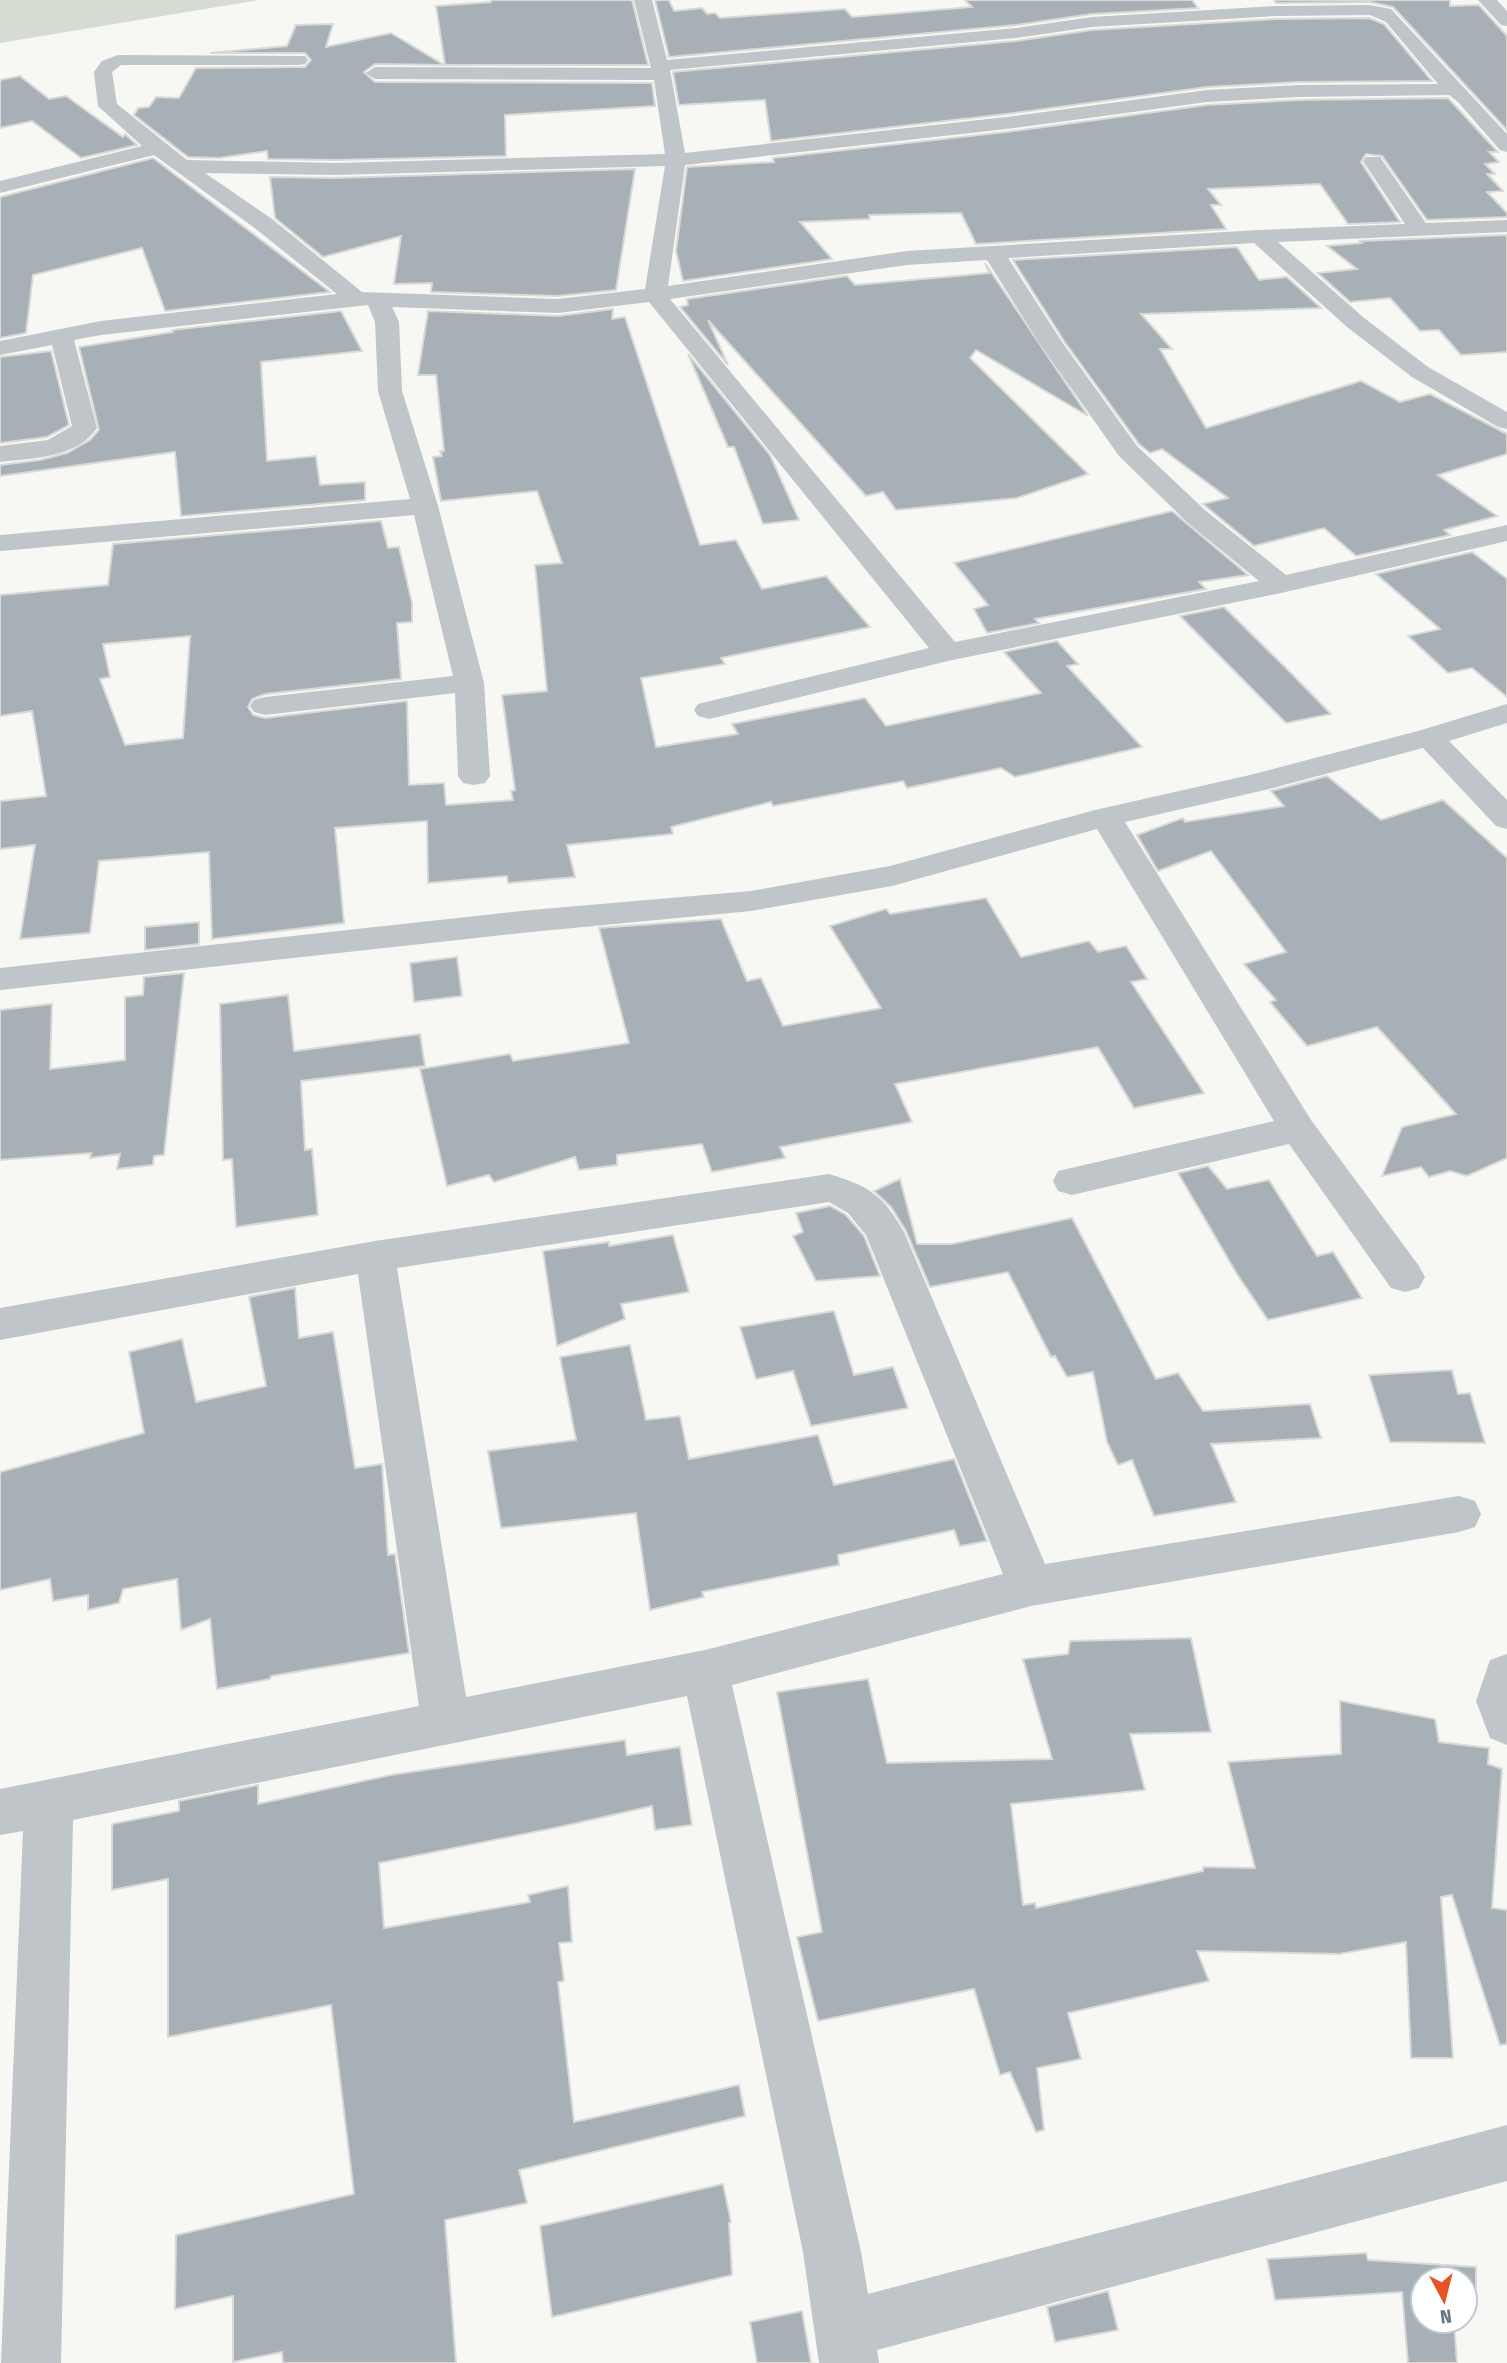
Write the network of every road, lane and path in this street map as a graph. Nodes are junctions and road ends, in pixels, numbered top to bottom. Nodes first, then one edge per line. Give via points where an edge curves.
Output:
1 (643, 0) edge
2 (1487, 0) edge
3 (1271, 5) edge
4 (1077, 6) dead end
5 (1507, 21) edge
6 (1092, 22) junction
7 (299, 60) dead end
8 (661, 70) junction
9 (375, 73) dead end
10 (1453, 89) junction
11 (1507, 146) edge
12 (157, 148) junction
13 (676, 160) junction
14 (1373, 161) dead end
15 (181, 166) junction
16 (0, 187) edge
17 (1507, 226) edge
18 (1420, 230) junction
19 (1259, 236) junction
20 (993, 251) junction
21 (655, 295) junction
22 (366, 299) junction
23 (61, 335) junction
24 (0, 348) edge
25 (1507, 422) edge
26 (0, 454) edge
27 (425, 506) junction
28 (1507, 533) edge
29 (0, 543) edge
30 (1281, 585) junction
31 (947, 652) junction
32 (469, 683) junction
33 (265, 706) dead end
34 (709, 710) dead end
35 (1507, 713) edge
36 (1429, 737) junction
37 (474, 776) dead end
38 (1106, 817) junction
39 (1507, 819) edge
40 (0, 979) edge
41 (1298, 1129) junction
42 (1072, 1181) dead end
43 (375, 1256) junction
44 (1405, 1277) dead end
45 (0, 1324) edge
46 (1459, 1514) dead end
47 (1031, 1586) junction
48 (705, 1671) junction
49 (1507, 1675) edge
50 (446, 1723) junction
51 (1507, 1723) edge
52 (25, 1808) edge
53 (1507, 2153) edge
54 (846, 2346) edge
55 (31, 2363) edge

1 - 8 street
2 - 5 street
3 - 6 street
3 - 10 street via 1385,13
4 - 6 street
6 - 8 street
7 - 12 street via 118,60 108,65 103,72 108,106
8 - 9 street
8 - 13 street
10 - 11 street
10 - 13 street via 1207,96
12 - 15 street
12 - 16 street
13 - 15 street via 335,169
13 - 21 street
14 - 18 street
15 - 22 street
17 - 18 street
18 - 19 street
19 - 20 street
19 - 25 street via 1355,322 1420,372
20 - 21 street via 866,263
20 - 30 street via 1128,451 1198,517
21 - 22 street via 558,306
21 - 31 street
22 - 23 street via 219,312
22 - 27 street via 387,322 390,391
23 - 24 street
23 - 26 street via 85,428 56,446
27 - 29 street
27 - 32 street
28 - 30 street
30 - 31 street
31 - 34 street
32 - 33 street
32 - 37 street
35 - 36 street
36 - 38 street
36 - 39 street
38 - 40 street via 892,876 751,901
38 - 41 street
41 - 42 street
41 - 44 street
43 - 45 street
43 - 47 street via 829,1188 851,1194 868,1206 893,1250
43 - 50 street
46 - 47 street
47 - 48 street
48 - 50 street
48 - 54 street via 832,2252
49 - 51 street via 1500,1701
50 - 52 street
52 - 55 street
53 - 54 street

